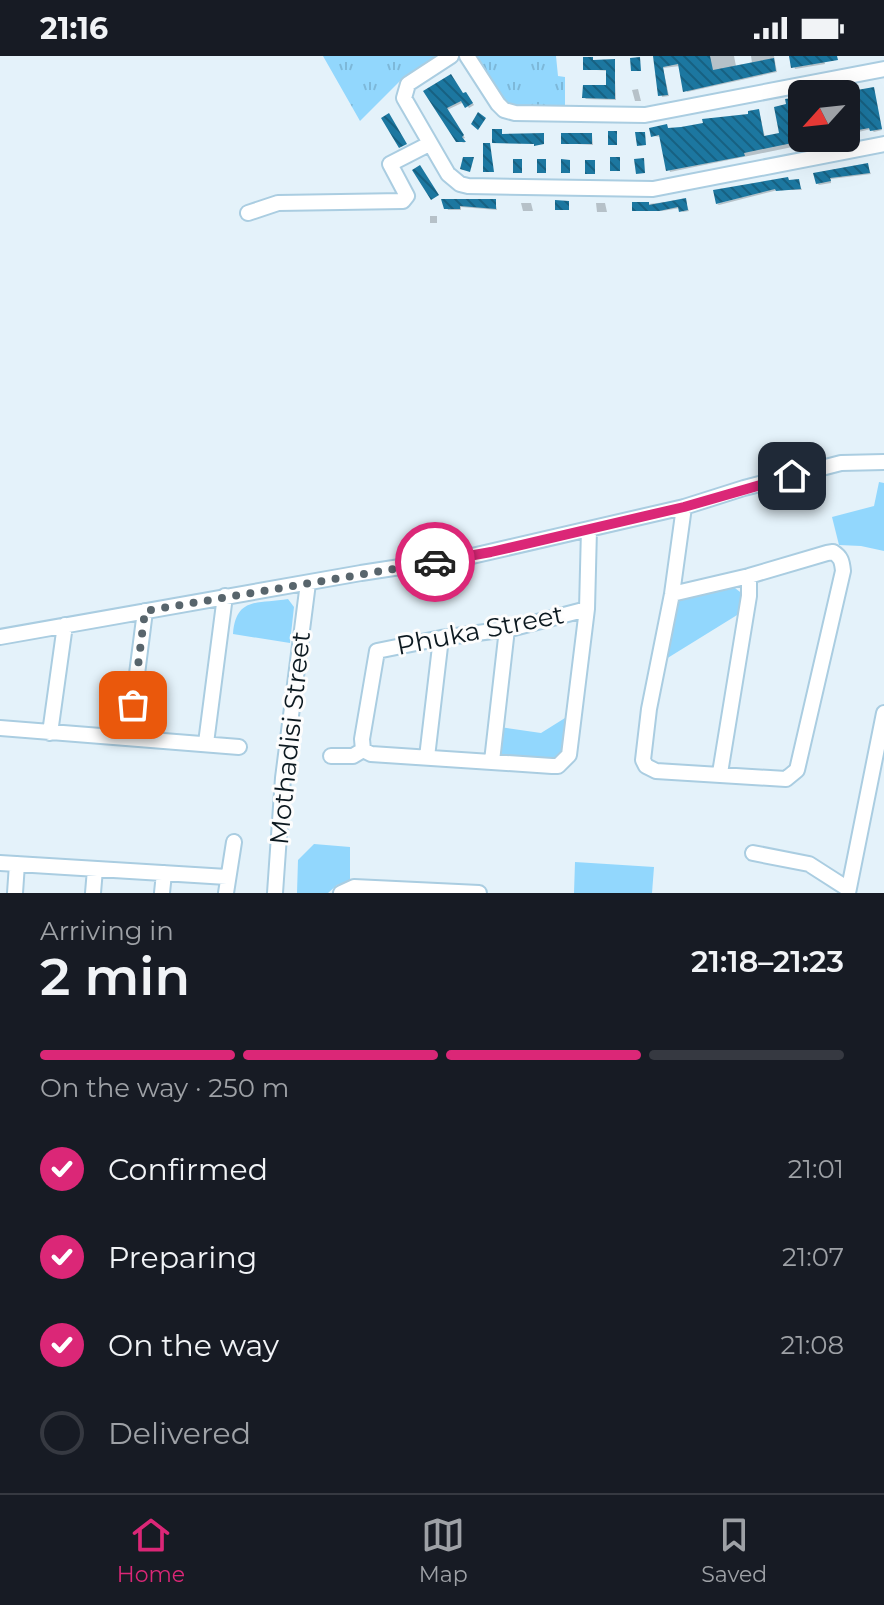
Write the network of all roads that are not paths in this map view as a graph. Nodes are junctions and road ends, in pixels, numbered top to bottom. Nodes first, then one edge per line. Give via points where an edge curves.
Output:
1 (451, 56) edge
2 (467, 56) edge
3 (880, 56) edge
4 (884, 68) edge
5 (429, 144) junction
6 (884, 144) edge
7 (248, 213) dead end
8 (884, 462) edge
9 (684, 507) junction
10 (589, 529) junction
11 (749, 576) junction
12 (308, 583) junction
13 (672, 594) junction
14 (225, 596) junction
15 (587, 609) junction
16 (145, 611) junction
17 (65, 625) junction
18 (507, 629) junction
19 (0, 637) edge
20 (441, 638) junction
21 (884, 713) edge
22 (0, 728) edge
23 (50, 733) junction
24 (129, 737) junction
25 (206, 743) junction
26 (239, 747) dead end
27 (363, 750) junction
28 (331, 756) dead end
29 (427, 757) junction
30 (492, 761) junction
31 (720, 773) junction
32 (234, 842) dead end
33 (753, 853) dead end
34 (0, 863) edge
35 (17, 864) junction
36 (95, 869) junction
37 (164, 873) junction
38 (227, 877) junction
39 (408, 891) edge
40 (848, 891) edge
41 (15, 893) edge
42 (93, 893) edge
43 (162, 893) edge
44 (226, 893) edge
45 (275, 893) edge
46 (341, 893) edge
47 (479, 893) edge

1 - 5 street via 405,89 405,102
2 - 4 street via 498,104 515,113 645,115
3 - 4 street
5 - 6 street via 451,177 468,186 653,189
5 - 7 street via 390,164 407,196 403,201 278,203
8 - 9 street via 841,463
9 - 10 street
9 - 13 street
10 - 12 street via 472,556
10 - 15 street, Phuka Street
11 - 13 street
11 - 31 street
11 - 31 street via 833,552 842,561 797,770 786,779
12 - 14 street
12 - 45 street, Mothadisi Street via 283,778
13 - 31 street via 643,760 656,771
14 - 16 street
14 - 25 street
15 - 18 street, Phuka Street
15 - 30 street, Phuka Street via 569,755 558,766
16 - 17 street
16 - 24 street
17 - 19 street
17 - 23 street
18 - 20 street, Phuka Street
18 - 30 street
20 - 27 street, Phuka Street via 377,651
20 - 29 street
21 - 40 street
22 - 23 street
23 - 24 street
24 - 25 street
25 - 26 street
27 - 28 street, Phuka Street via 349,757
27 - 29 street, Phuka Street
29 - 30 street, Phuka Street
32 - 38 street
33 - 40 street via 809,864
34 - 35 street
35 - 36 street
35 - 41 street
36 - 37 street
36 - 42 street
37 - 38 street
37 - 43 street
38 - 44 street
39 - 46 street via 354,887
39 - 47 street

